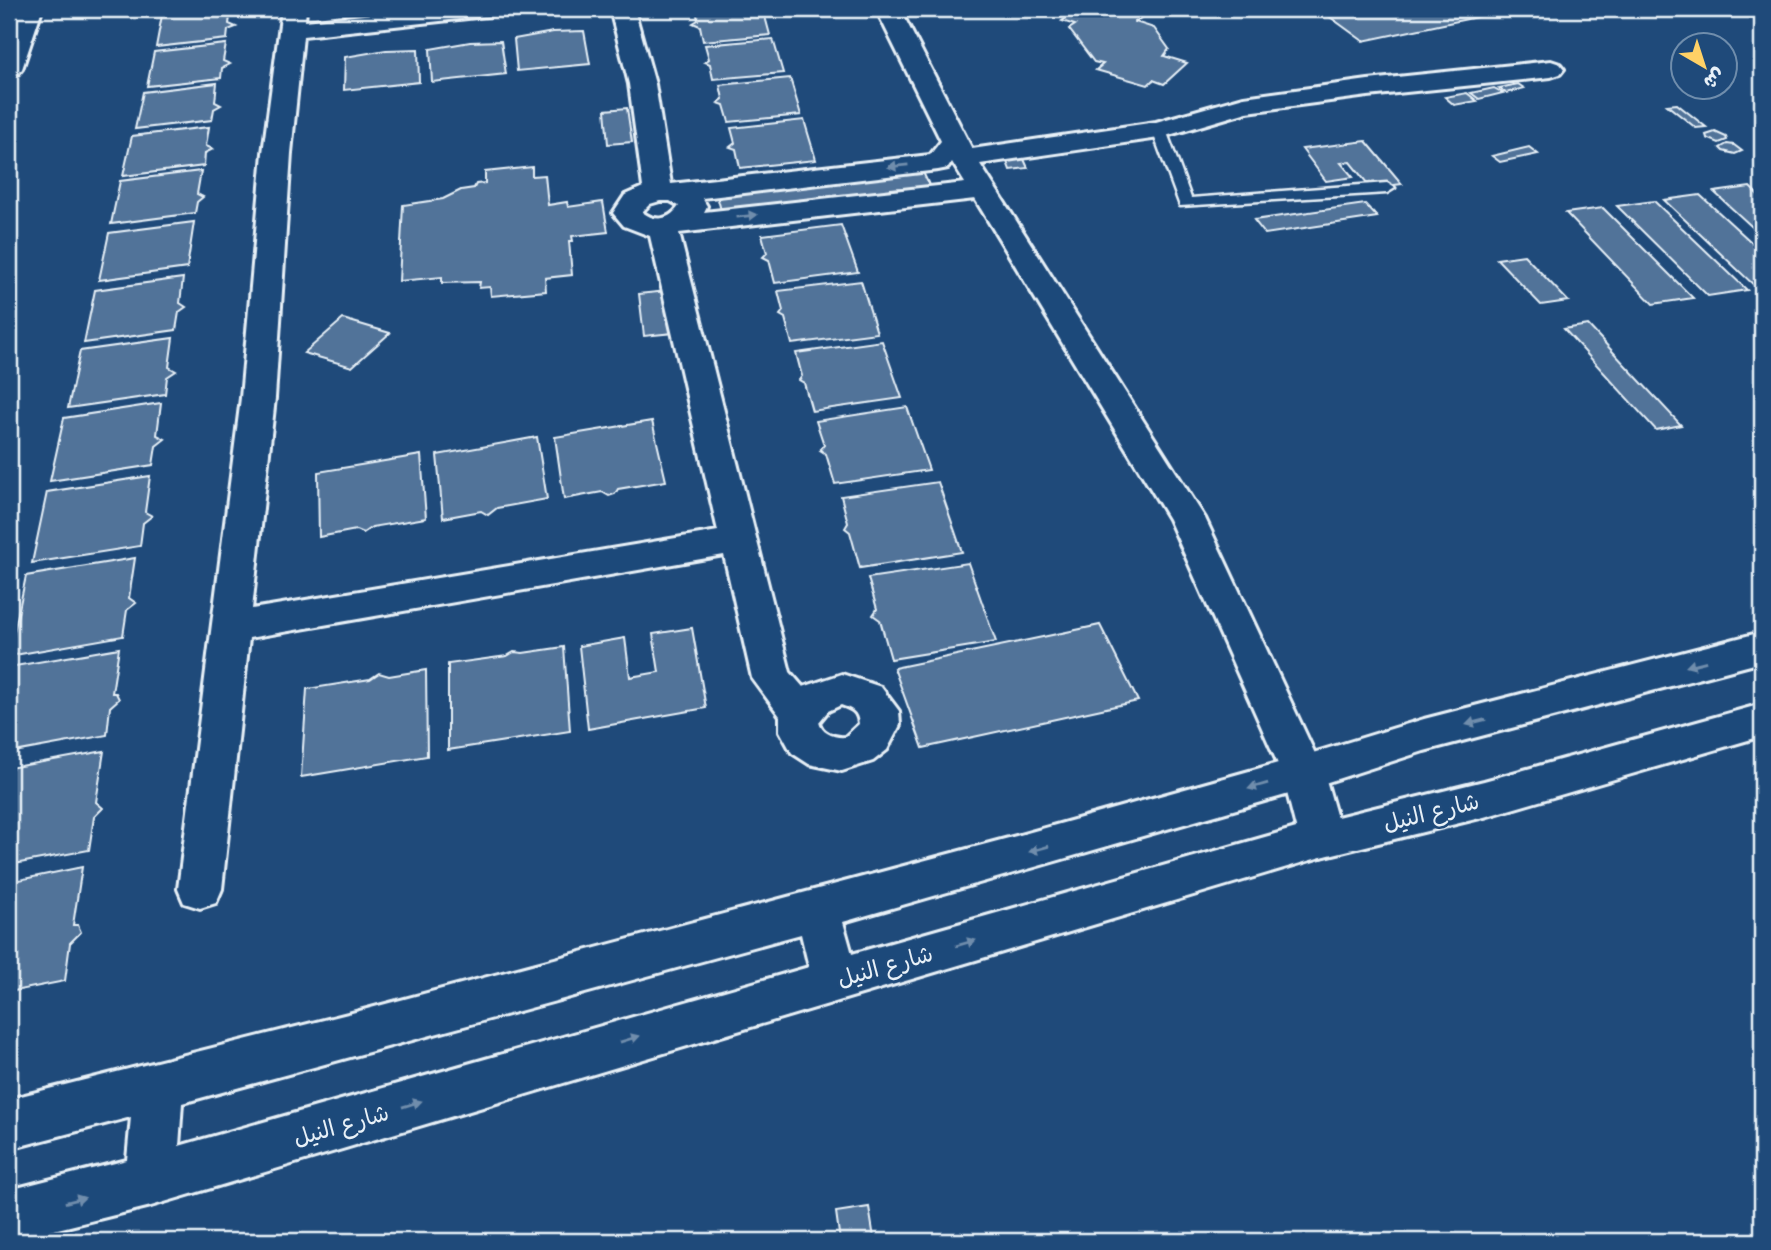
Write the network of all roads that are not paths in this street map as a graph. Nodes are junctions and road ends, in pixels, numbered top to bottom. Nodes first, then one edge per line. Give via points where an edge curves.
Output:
1 (30, 9) edge
2 (486, 9) edge
3 (622, 9) edge
4 (888, 9) edge
5 (292, 19) edge
6 (9, 69) edge
7 (1551, 69) dead end
8 (1158, 130) junction
9 (959, 149) junction
10 (1387, 188) dead end
11 (982, 190) junction
12 (666, 193) junction
13 (671, 226) junction
14 (738, 540) junction
15 (231, 627) junction
16 (1762, 647) edge
17 (801, 713) dead end
18 (1762, 720) edge
19 (1303, 773) junction
20 (1321, 839) junction
21 (200, 889) dead end
22 (817, 909) junction
23 (836, 980) junction
24 (158, 1087) junction
25 (9, 1124) edge
26 (151, 1180) junction
27 (9, 1216) edge

1 - 6 street
2 - 5 street
3 - 12 street
4 - 9 street
5 - 15 street via 258,398
7 - 8 street via 1244,106
8 - 9 street
8 - 10 lane via 1185,203
9 - 11 street
9 -> 12 street via 938,162
13 -> 11 street
11 - 19 street via 1187,518
12 - 13 street via 687,198 693,206 690,216
12 - 13 street via 641,197 627,213 633,222 646,227
13 - 14 street
14 - 15 street
14 - 17 street via 772,678
15 - 21 street
16 -> 19 street via 1424,735
18 - 20 street, شارع النيل via 1484,799
19 - 20 street
19 -> 22 street
23 -> 20 street, شارع النيل
22 - 23 street
22 - 24 street
26 -> 23 street, شارع النيل
24 - 25 street
24 - 26 street
27 -> 26 street, شارع النيل

